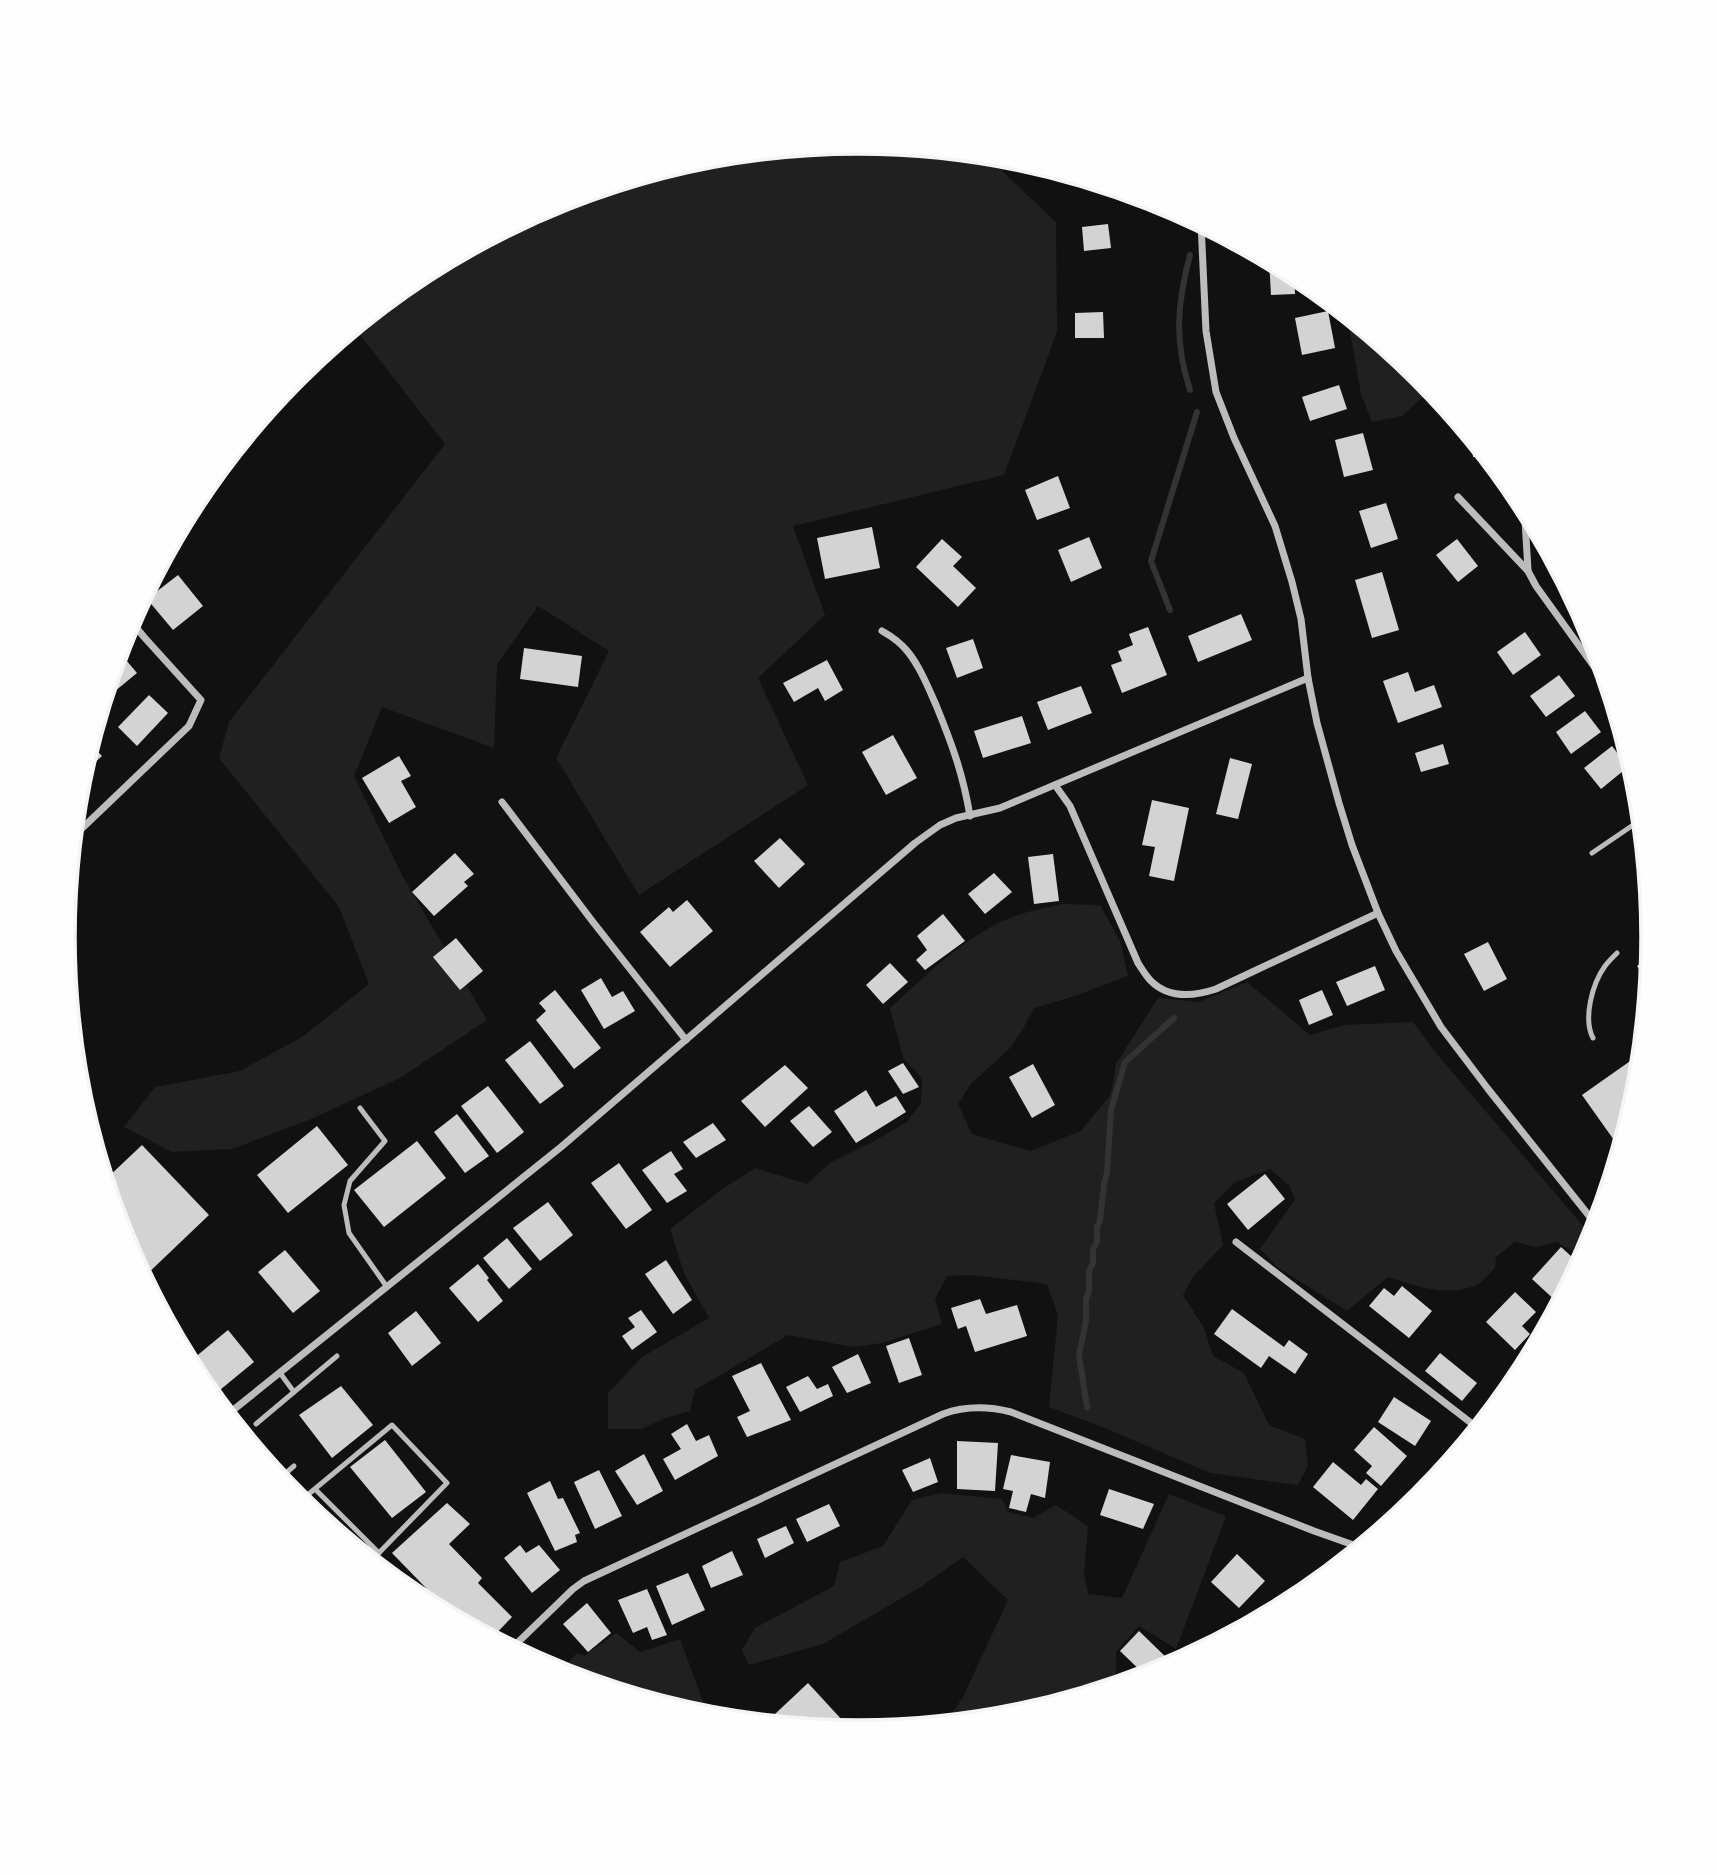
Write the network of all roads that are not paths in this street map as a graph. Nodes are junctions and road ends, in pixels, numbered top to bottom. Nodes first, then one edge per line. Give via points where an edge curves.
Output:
1 (1201, 233) edge
2 (1458, 497) dead end
3 (1525, 527) edge
4 (1528, 571) junction
5 (138, 630) edge
6 (882, 631) dead end
7 (1591, 663) edge
8 (1308, 678) junction
9 (1055, 785) junction
10 (502, 802) dead end
11 (970, 816) junction
12 (1633, 825) edge
13 (83, 826) edge
14 (1592, 853) dead end
15 (1378, 913) junction
16 (1617, 953) dead end
17 (1593, 1038) dead end
18 (686, 1040) junction
19 (360, 1108) dead end
20 (1590, 1217) edge
21 (1236, 1242) dead end
22 (387, 1287) junction
23 (337, 1356) dead end
24 (280, 1373) junction
25 (294, 1392) junction
26 (234, 1410) edge
27 (256, 1424) dead end
28 (1472, 1424) edge
29 (294, 1466) dead end
30 (287, 1472) edge
31 (315, 1489) junction
32 (308, 1494) edge
33 (1352, 1545) edge
34 (379, 1553) joint
35 (518, 1643) edge

1 - 8 street via 1206,331 1216,392 1275,526 1301,619
2 - 4 street
3 - 4 street
4 - 7 street
5 - 13 street via 201,700 189,726
6 - 11 street via 907,651 927,685 955,750
8 - 9 street
8 - 15 street via 1339,803
9 - 11 street
9 - 15 street via 1070,806 1138,963 1152,983 1166,991 1198,995 1216,989
10 - 18 street
11 - 18 street via 940,825 915,843
12 - 14 lane
15 - 20 street via 1441,1027
16 - 17 lane via 1596,983 1588,1021
18 - 22 street
19 - 22 lane via 385,1140 350,1181 344,1205 349,1233
21 - 28 street
22 - 24 street
23 - 25 lane
24 - 25 lane
24 - 26 street
25 - 27 lane
29 - 30 lane
31 - 32 lane
31 - 34 lane
31 - 34 lane via 392,1424 447,1483
33 - 35 street via 1011,1412 959,1409 584,1581

